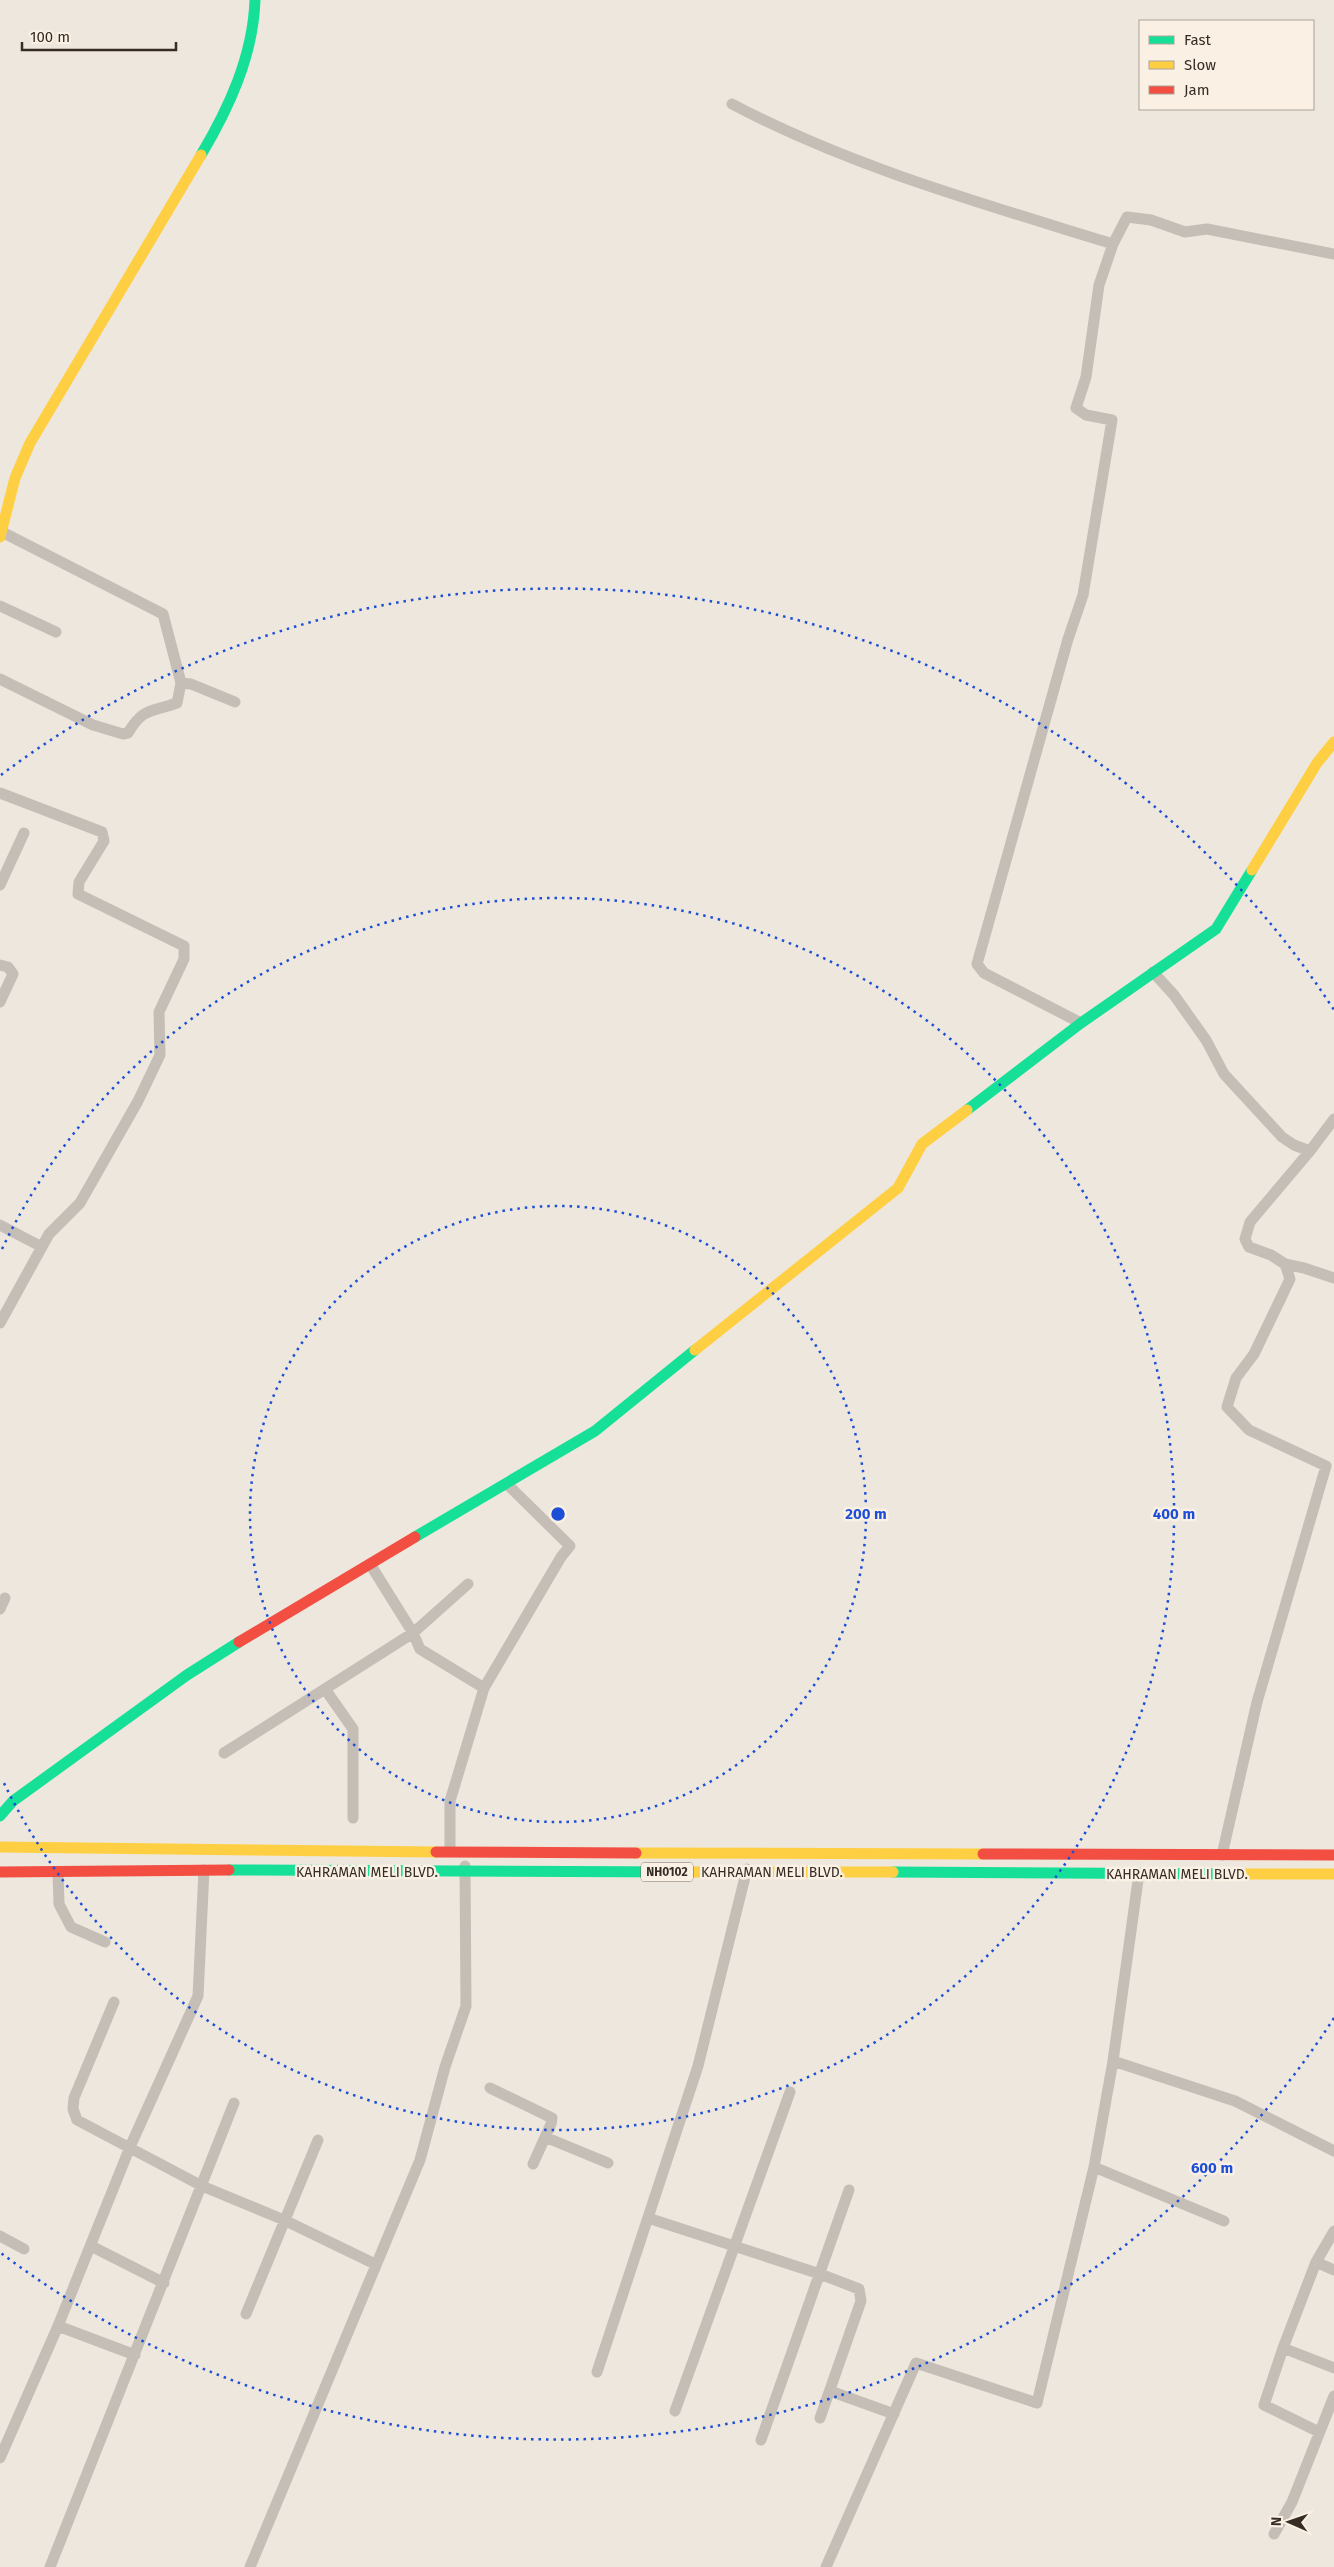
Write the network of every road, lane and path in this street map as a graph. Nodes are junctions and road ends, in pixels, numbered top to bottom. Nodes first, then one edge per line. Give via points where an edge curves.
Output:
1 (255, 0) edge
2 (732, 104) dead end
3 (1113, 244) junction
4 (1334, 254) edge
5 (2, 518) edge
6 (1, 535) edge
7 (0, 606) edge
8 (56, 632) dead end
9 (0, 679) edge
10 (181, 683) junction
11 (235, 702) dead end
12 (1334, 742) edge
13 (0, 793) edge
14 (24, 833) dead end
15 (0, 885) edge
16 (0, 965) edge
17 (1153, 972) junction
18 (0, 1002) edge
19 (1081, 1023) junction
20 (1334, 1119) edge
21 (1310, 1151) junction
22 (0, 1225) edge
23 (42, 1247) junction
24 (1285, 1264) junction
25 (1334, 1278) edge
26 (0, 1323) edge
27 (507, 1484) junction
28 (370, 1564) junction
29 (468, 1584) dead end
30 (5, 1598) dead end
31 (0, 1609) edge
32 (413, 1633) junction
33 (484, 1688) junction
34 (325, 1689) junction
35 (224, 1753) dead end
36 (0, 1816) edge
37 (353, 1818) dead end
38 (0, 1846) edge
39 (450, 1851) junction
40 (464, 1852) junction
41 (749, 1852) junction
42 (1222, 1855) junction
43 (1334, 1855) edge
44 (204, 1870) junction
45 (466, 1871) junction
46 (0, 1872) edge
47 (747, 1872) junction
48 (1139, 1873) junction
49 (58, 1874) junction
50 (1334, 1874) edge
51 (105, 1942) dead end
52 (114, 2002) dead end
53 (1113, 2060) junction
54 (490, 2088) dead end
55 (790, 2092) dead end
56 (234, 2103) dead end
57 (545, 2137) junction
58 (318, 2140) dead end
59 (130, 2146) junction
60 (1334, 2151) edge
61 (608, 2162) dead end
62 (533, 2164) dead end
63 (1094, 2167) junction
64 (202, 2186) junction
65 (849, 2190) dead end
66 (648, 2218) junction
67 (284, 2220) junction
68 (1224, 2221) dead end
69 (1334, 2231) edge
70 (0, 2236) edge
71 (735, 2245) junction
72 (91, 2246) junction
73 (24, 2249) dead end
74 (1316, 2262) junction
75 (375, 2264) junction
76 (1334, 2270) edge
77 (820, 2274) junction
78 (164, 2283) junction
79 (246, 2314) dead end
80 (58, 2326) junction
81 (1283, 2348) junction
82 (135, 2356) junction
83 (1334, 2368) edge
84 (598, 2372) dead end
85 (830, 2391) junction
86 (1334, 2396) edge
87 (675, 2411) dead end
88 (894, 2414) junction
89 (820, 2418) dead end
90 (1319, 2432) junction
91 (760, 2440) dead end
92 (3, 2444) edge
93 (0, 2458) edge
94 (1274, 2534) dead end
95 (50, 2567) edge
96 (250, 2567) edge
97 (826, 2567) edge

1 - 5 main road via 249,49 228,104 207,145 30,443
2 - 3 street via 773,126 886,170
3 - 4 street via 1127,217 1151,220 1185,232 1207,229
3 - 19 street via 1100,285 1086,377 1076,408 1086,415 1112,420 1083,595 977,964 984,973
5 - 6 main road
6 - 10 street via 163,614
7 - 8 street
9 - 10 street via 93,726 123,734 128,733 144,713 177,703
10 - 11 street
12 - 17 main road via 1317,763 1216,929
13 - 23 street via 102,832 104,841 79,882 78,894 184,946 184,959 159,1012 160,1055 138,1101 80,1202 49,1234
14 - 15 street
16 - 18 street via 8,967 13,974
17 - 19 main road
17 - 21 street via 1206,1040 1224,1074 1282,1136
19 - 27 main road via 922,1144 898,1188 734,1316 595,1431
20 - 21 street
21 - 24 street via 1250,1222 1245,1239 1249,1247
22 - 23 street
23 - 26 street
24 - 25 street
24 - 42 street via 1290,1280 1254,1354 1236,1378 1226,1406 1249,1430 1326,1466 1257,1702
27 - 28 main road
27 - 33 street via 570,1546
28 - 32 street
28 - 36 main road via 277,1617 187,1675 13,1801
29 - 32 street
30 - 31 street
32 - 33 street via 420,1649
32 - 34 street
33 - 39 street via 450,1801
34 - 35 street
34 - 37 street via 353,1729
38 - 39 main road, KAHRAMAN MELI BLVD. / NH0102
39 - 40 main road, KAHRAMAN MELI BLVD. / NH0102
40 - 41 main road, KAHRAMAN MELI BLVD. / NH0102
40 - 45 street
41 - 42 main road, KAHRAMAN MELI BLVD. / NH0102
41 - 47 street
42 - 43 main road, KAHRAMAN MELI BLVD. / NH0102
44 - 45 main road, KAHRAMAN MELI BLVD. / NH0102
44 - 49 main road, KAHRAMAN MELI BLVD. / NH0102
44 - 59 street via 198,1996
45 - 47 main road, KAHRAMAN MELI BLVD. / NH0102
45 - 75 street via 466,2006 445,2067 420,2160
46 - 49 main road, KAHRAMAN MELI BLVD. / NH0102
47 - 48 main road, KAHRAMAN MELI BLVD. / NH0102
47 - 66 street via 698,2066
48 - 50 main road, KAHRAMAN MELI BLVD. / NH0102
48 - 53 street
49 - 51 street via 59,1904 71,1928
52 - 59 street via 74,2098 73,2109 77,2120
53 - 60 street via 1235,2101
53 - 63 street
54 - 57 street via 548,2114 552,2118
55 - 71 street
56 - 64 street
57 - 61 street
57 - 62 street
58 - 67 street
59 - 64 street
59 - 72 street
63 - 68 street
63 - 88 street via 1037,2403 916,2363
64 - 67 street
64 - 78 street
65 - 77 street
66 - 71 street
66 - 84 street
67 - 75 street
67 - 79 street
69 - 74 street
70 - 73 street
71 - 77 street
71 - 87 street
72 - 78 street
72 - 80 street
74 - 76 street
74 - 81 street
75 - 96 street
77 - 85 street via 859,2289 861,2301
77 - 91 street
78 - 82 street
80 - 82 street
80 - 92 street
81 - 83 street
81 - 90 street via 1264,2406
82 - 95 street
85 - 88 street
85 - 89 street
86 - 90 street
88 - 97 street
90 - 94 street via 1292,2502
92 - 93 street

